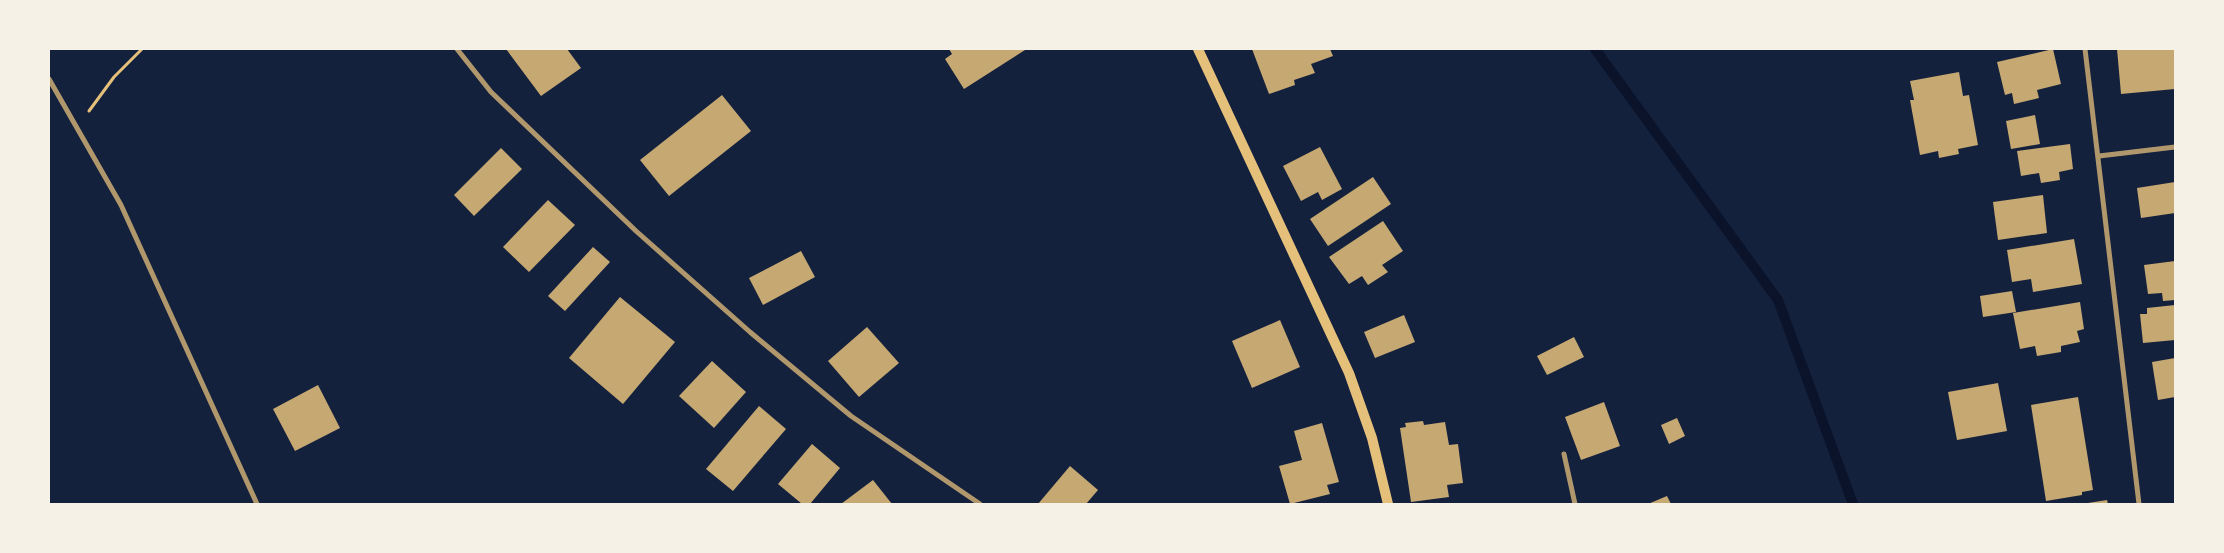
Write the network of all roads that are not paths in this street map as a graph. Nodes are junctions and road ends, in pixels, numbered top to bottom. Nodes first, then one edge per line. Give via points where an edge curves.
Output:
1 (457, 49) edge
2 (1198, 49) edge
3 (2085, 49) edge
4 (49, 80) edge
5 (2175, 147) edge
6 (2099, 156) junction
7 (1564, 454) dead end
8 (257, 504) edge
9 (980, 504) edge
10 (1388, 504) edge
11 (1576, 504) edge
12 (2139, 504) edge

1 - 9 street via 491,92 636,231 750,332 851,416
2 - 10 main road via 1348,373 1372,438
3 - 6 street
4 - 8 street via 121,205
5 - 6 street
6 - 12 street
7 - 11 street

